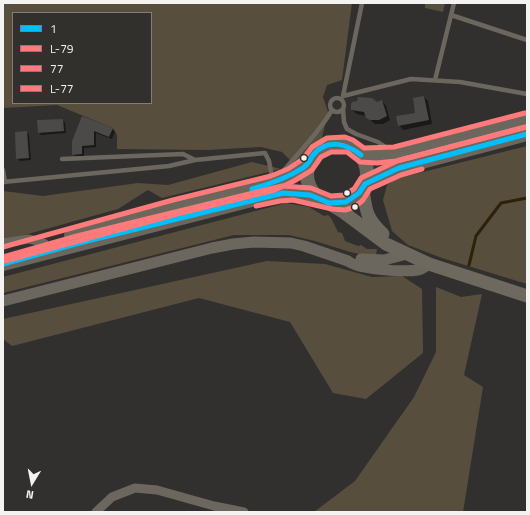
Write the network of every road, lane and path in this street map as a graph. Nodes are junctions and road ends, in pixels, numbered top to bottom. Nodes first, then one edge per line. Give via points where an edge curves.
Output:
1 (362, 3) edge
2 (454, 3) edge
3 (451, 15) junction
4 (527, 40) edge
5 (435, 80) junction
6 (527, 94) edge
7 (343, 109) junction
8 (332, 110) junction
9 (527, 120) edge
10 (527, 134) edge
11 (361, 154) junction
12 (395, 154) junction
13 (62, 159) dead end
14 (196, 160) junction
15 (308, 164) junction
16 (3, 170) edge
17 (4, 182) edge
18 (274, 184) junction
19 (364, 187) junction
20 (320, 199) junction
21 (3, 243) edge
22 (44, 243) junction
23 (397, 248) junction
24 (3, 254) edge
25 (382, 260) junction
26 (348, 261) junction
27 (3, 264) edge
28 (429, 264) junction
29 (394, 270) junction
30 (527, 296) edge
31 (3, 301) edge
32 (96, 512) edge
33 (244, 512) edge

1 - 5 lane via 343,96 411,79
2 - 3 lane
3 - 4 lane
3 - 5 lane
5 - 6 lane
7 - 8 lane via 338,112
7 - 8 lane via 344,103 337,98 331,101
7 - 12 lane via 347,128 378,142
8 - 18 lane via 316,134
9 - 12 main road
10 - 19 main road via 399,168
11 - 12 main road
11 - 15 main road via 343,144 328,145 316,152
11 - 19 main road via 367,169
13 - 14 lane via 183,154
14 - 17 lane via 169,166
14 - 18 lane via 265,154
15 - 18 main road
15 - 20 main road via 308,182
16 - 17 lane
18 - 22 main road via 175,207
19 - 20 main road via 354,198 342,203
19 - 23 main road via 367,216
20 - 23 main road
20 - 27 main road via 296,193 271,195
21 - 22 street via 30,239
22 - 24 main road
23 - 25 street
23 - 25 street via 385,255
23 - 28 main road
23 - 29 street
25 - 26 street
26 - 29 street via 361,267
26 - 31 street via 304,246 254,242 212,248
28 - 29 street via 419,270
28 - 30 main road
32 - 33 street via 112,497 135,488 157,490

